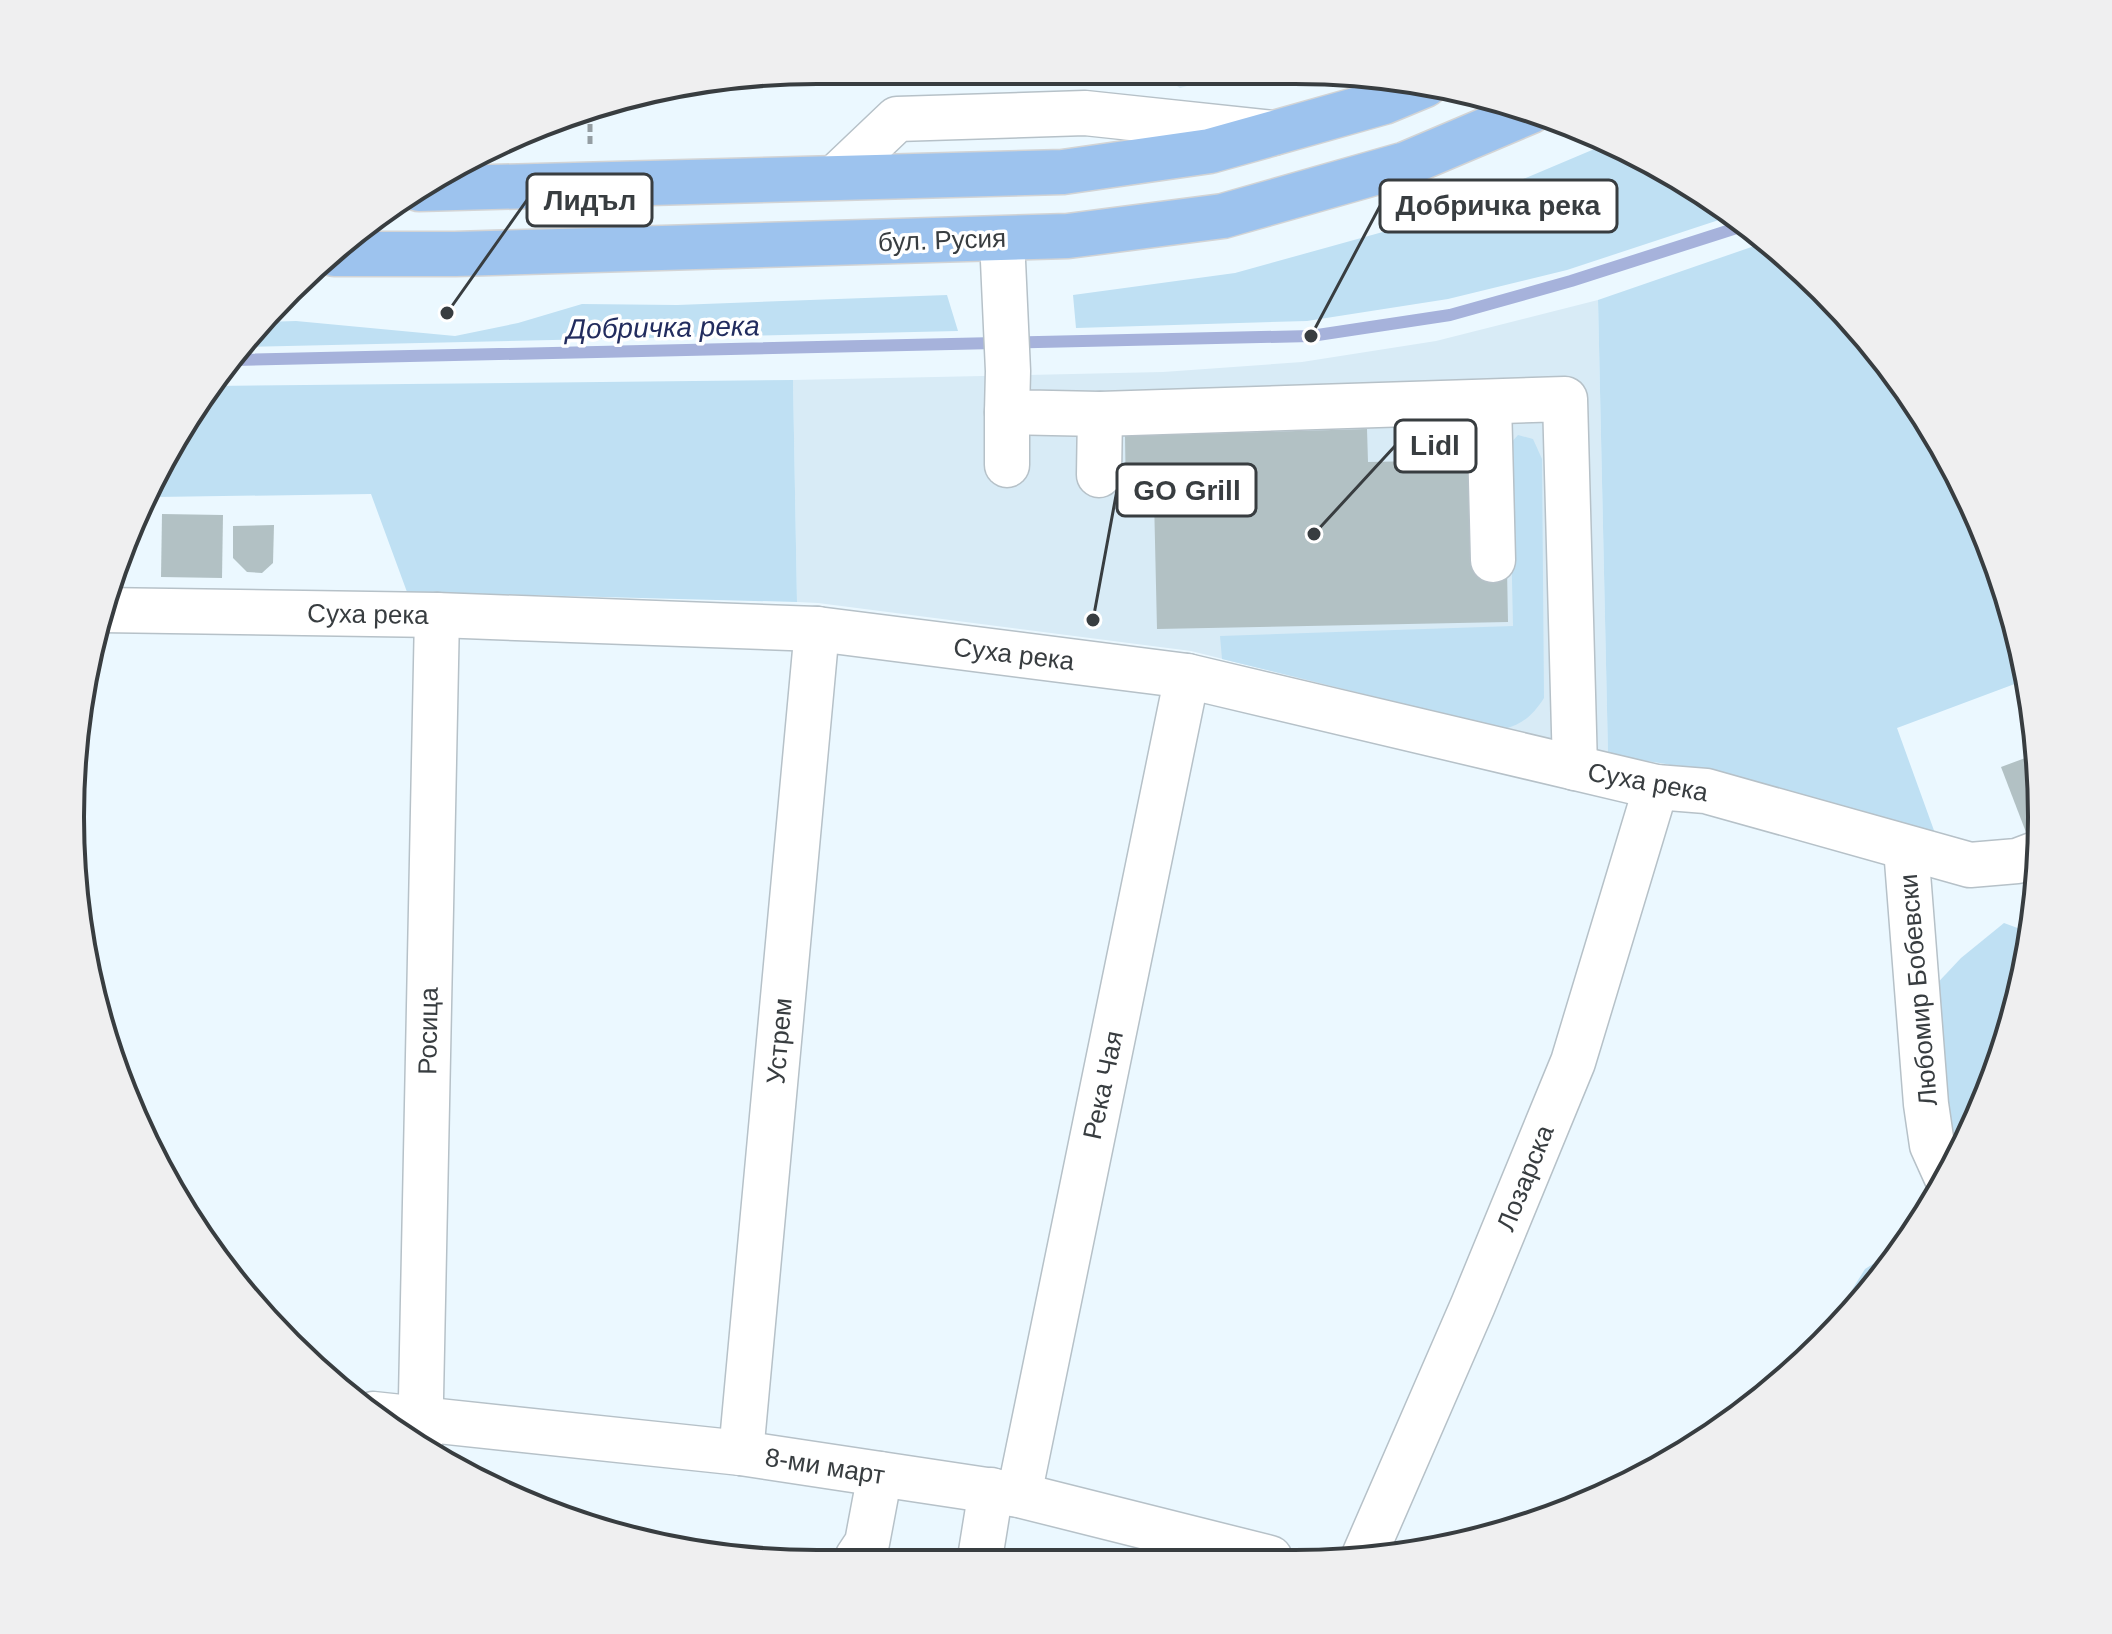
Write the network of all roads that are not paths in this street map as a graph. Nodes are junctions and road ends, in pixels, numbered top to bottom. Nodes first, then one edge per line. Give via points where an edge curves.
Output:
1 (1407, 93) edge
2 (1515, 118) edge
3 (1275, 133) junction
4 (836, 177) junction
5 (440, 188) edge
6 (1002, 239) junction
7 (348, 254) edge
8 (1008, 391) junction
9 (1489, 402) junction
10 (1100, 414) junction
11 (1007, 465) dead end
12 (1099, 475) dead end
13 (1493, 560) dead end
14 (114, 610) edge
15 (437, 615) junction
16 (817, 629) junction
17 (1187, 676) junction
18 (1575, 768) junction
19 (1656, 787) junction
20 (1906, 848) junction
21 (2026, 857) edge
22 (1940, 1164) edge
23 (419, 1432) edge
24 (741, 1453) junction
25 (880, 1474) junction
26 (1005, 1493) junction
27 (1368, 1546) edge
28 (862, 1550) edge
29 (983, 1550) edge
30 (1237, 1550) edge

1 - 3 main road
2 - 6 main road, бул. Русия via 1406,164 1223,216
3 - 4 main road via 1210,151 1063,172
3 - 4 street via 1085,113 897,119
4 - 5 main road
6 - 7 main road, бул. Русия
6 - 8 street
8 - 10 street
8 - 11 street
9 - 10 street
9 - 13 street
9 - 18 street via 1565,399
10 - 12 street
14 - 15 street, Суха река
15 - 16 street, Суха река
15 - 23 street, Росица
16 - 17 street, Суха река
16 - 24 street, Устрем
17 - 18 street, Суха река
17 - 26 street, Река Чая
18 - 19 street, Суха река
19 - 20 street, Суха река via 1706,791
19 - 27 street, Лозарска via 1573,1062
20 - 21 street, Суха река via 1970,865
20 - 22 street, Любомир Бобевски via 1926,1104
23 - 24 street, 8-ми март
24 - 25 street, 8-ми март
25 - 26 street, 8-ми март
25 - 28 street
26 - 29 street, Река Чая
26 - 30 street, 8-ми март

